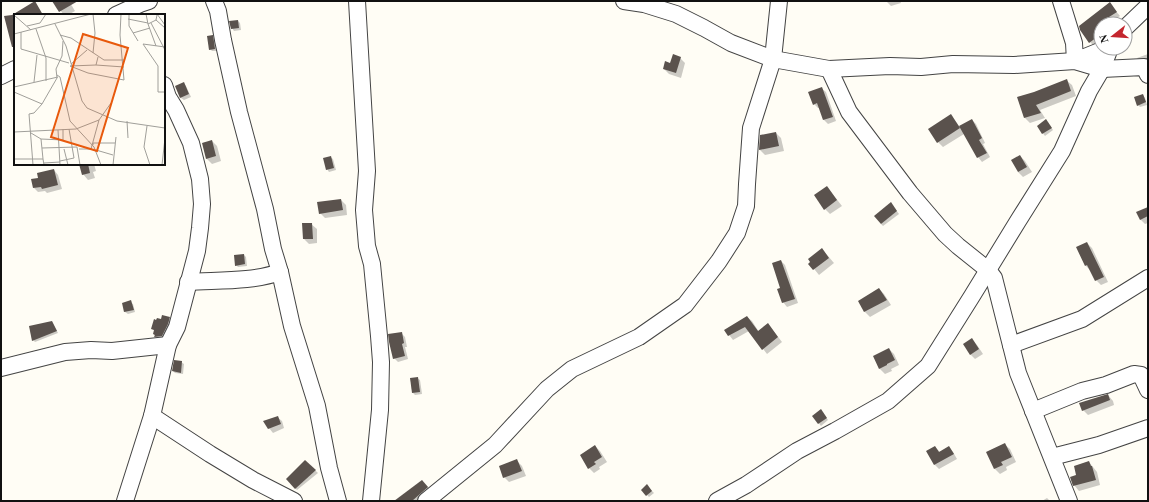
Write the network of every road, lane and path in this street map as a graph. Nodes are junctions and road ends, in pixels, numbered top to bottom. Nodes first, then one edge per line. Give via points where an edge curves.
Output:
1 (214, 1) edge
2 (357, 1) edge
3 (624, 1) edge
4 (779, 1) edge
5 (1061, 1) edge
6 (145, 6) edge
7 (1145, 6) edge
8 (119, 14) edge
9 (1133, 19) edge
10 (1093, 54) edge
11 (1106, 56) edge
12 (774, 59) junction
13 (1075, 61) junction
14 (829, 69) junction
15 (1102, 69) junction
16 (14, 70) edge
17 (1148, 75) edge
18 (1, 76) edge
19 (165, 89) edge
20 (988, 270) junction
21 (280, 272) junction
22 (1148, 278) edge
23 (188, 282) junction
24 (168, 345) junction
25 (1010, 345) junction
26 (1, 368) edge
27 (1148, 390) edge
28 (1033, 411) junction
29 (152, 416) junction
30 (1148, 428) edge
31 (1052, 457) junction
32 (125, 501) edge
33 (294, 501) edge
34 (338, 501) edge
35 (371, 501) edge
36 (426, 501) edge
37 (717, 501) edge
38 (1069, 501) edge

1 - 21 street
2 - 35 street via 367,171 364,210 381,362 380,410
3 - 12 street via 676,14 731,44
4 - 12 street
5 - 13 street via 1074,43
6 - 8 street
7 - 9 street
10 - 13 street
11 - 15 street
12 - 14 street
12 - 36 street via 751,128 746,206 737,233 686,306 638,337 572,370 547,389 495,445
13 - 14 street via 1014,65 952,64
13 - 15 street
14 - 20 street via 849,112 906,189 958,246
15 - 17 street via 1144,67
15 - 20 street via 1088,91 1062,151
16 - 18 street
19 - 23 street via 191,143 200,179 202,204 198,243
20 - 25 street via 994,278
20 - 37 street via 928,366 888,401 797,451
21 - 23 street via 267,277
21 - 34 street via 292,326 315,399
22 - 25 street via 1082,318
23 - 24 street via 177,327
24 - 26 street via 112,351 65,352
24 - 29 street
25 - 28 street
27 - 28 street via 1141,375 1134,374
28 - 31 street
29 - 32 street
29 - 33 street via 253,480
30 - 31 street via 1099,445
31 - 38 street

